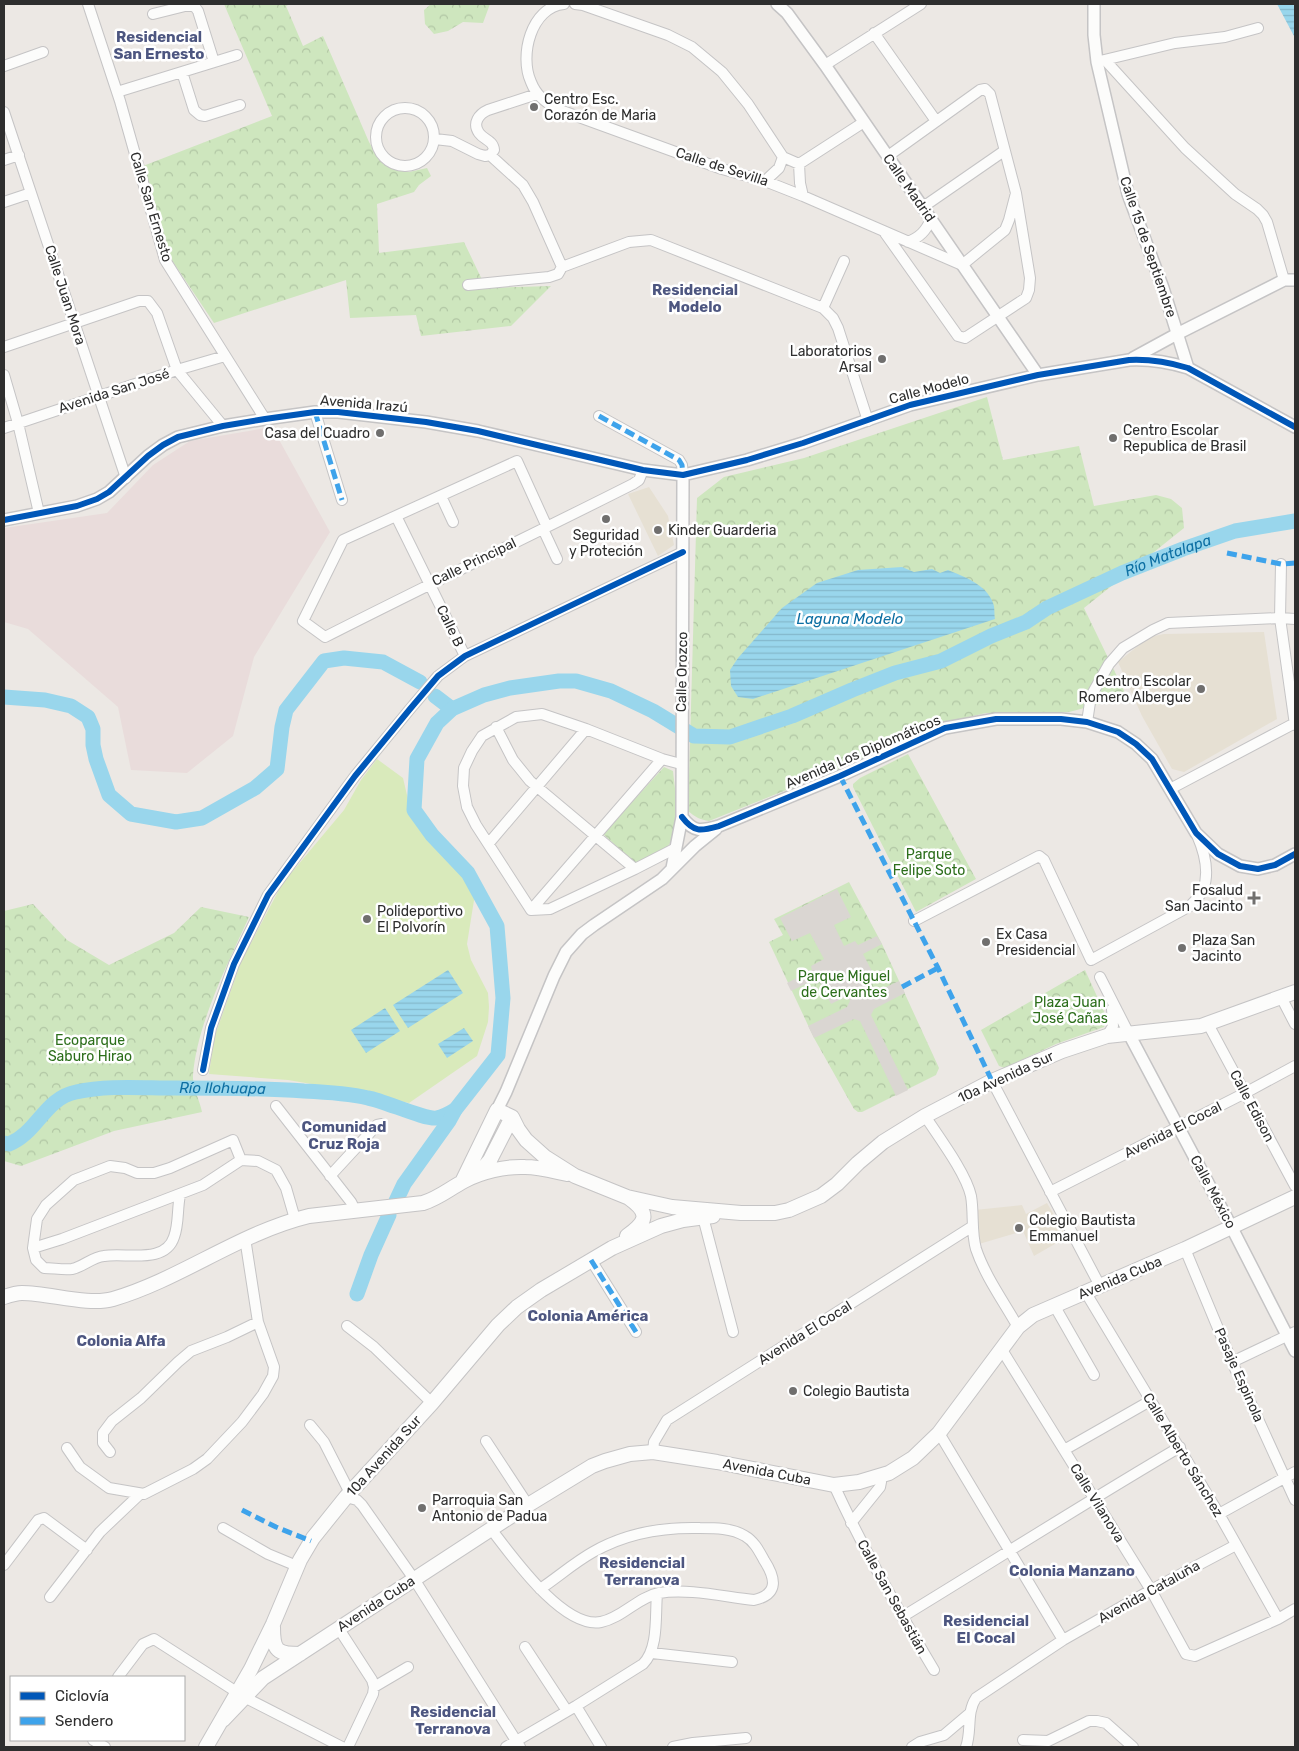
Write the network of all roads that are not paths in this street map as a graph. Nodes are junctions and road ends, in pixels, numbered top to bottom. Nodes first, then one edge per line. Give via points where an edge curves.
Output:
1 (88, 4) edge
2 (564, 4) edge
3 (575, 4) edge
4 (777, 4) edge
5 (921, 4) edge
6 (1094, 4) edge
7 (153, 14) dead end
8 (1258, 28) dead end
9 (874, 33) junction
10 (42, 52) dead end
11 (237, 56) dead end
12 (1101, 61) junction
13 (214, 62) junction
14 (825, 65) junction
15 (4, 66) edge
16 (182, 72) junction
17 (117, 92) junction
18 (537, 94) junction
19 (240, 105) dead end
20 (4, 112) edge
21 (936, 121) junction
22 (864, 122) junction
23 (434, 138) junction
24 (1004, 151) junction
25 (19, 155) junction
26 (490, 155) junction
27 (888, 156) junction
28 (783, 157) junction
29 (4, 160) edge
30 (799, 164) junction
31 (764, 181) junction
32 (31, 193) junction
33 (1016, 193) junction
34 (803, 196) junction
35 (4, 202) edge
36 (923, 207) junction
37 (931, 219) junction
38 (884, 232) junction
39 (908, 242) junction
40 (844, 261) dead end
41 (962, 265) junction
42 (562, 267) junction
43 (1289, 280) edge
44 (468, 285) dead end
45 (823, 308) junction
46 (998, 317) junction
47 (75, 322) junction
48 (1177, 334) junction
49 (4, 347) edge
50 (225, 356) junction
51 (1129, 360) junction
52 (1188, 368) junction
53 (177, 370) junction
54 (4, 375) edge
55 (1038, 375) junction
56 (98, 396) junction
57 (315, 412) junction
58 (599, 416) dead end
59 (265, 419) junction
60 (868, 421) junction
61 (18, 423) junction
62 (223, 426) junction
63 (1295, 427) edge
64 (4, 428) edge
65 (643, 470) junction
66 (683, 475) junction
67 (126, 478) junction
68 (440, 496) junction
69 (342, 500) dead end
70 (39, 513) junction
71 (396, 516) junction
72 (4, 520) edge
73 (453, 522) dead end
74 (545, 528) junction
75 (683, 552) junction
76 (557, 559) dead end
77 (1281, 564) dead end
78 (430, 584) junction
79 (1280, 618) junction
80 (1295, 619) edge
81 (465, 656) junction
82 (1086, 722) junction
83 (1295, 724) edge
84 (496, 727) junction
85 (586, 729) junction
86 (662, 759) junction
87 (681, 764) junction
88 (538, 787) junction
89 (1170, 789) junction
90 (682, 817) junction
91 (719, 826) junction
92 (1196, 833) junction
93 (596, 835) junction
94 (488, 843) junction
95 (676, 848) junction
96 (1295, 854) edge
97 (672, 868) junction
98 (634, 869) junction
99 (530, 910) junction
100 (914, 922) dead end
101 (1100, 977) dead end
102 (1295, 992) edge
103 (1281, 998) junction
104 (1111, 1001) junction
105 (1208, 1024) junction
106 (1295, 1024) edge
107 (1129, 1034) junction
108 (1106, 1036) junction
109 (1295, 1066) edge
110 (203, 1070) dead end
111 (992, 1082) junction
112 (506, 1092) junction
113 (1245, 1093) junction
114 (276, 1106) dead end
115 (497, 1110) junction
116 (925, 1116) junction
117 (512, 1117) junction
118 (382, 1124) dead end
119 (1178, 1127) junction
120 (241, 1160) junction
121 (477, 1175) junction
122 (330, 1176) junction
123 (575, 1176) junction
124 (462, 1182) junction
125 (1295, 1186) edge
126 (1050, 1192) junction
127 (180, 1195) junction
128 (627, 1196) junction
129 (1295, 1197) edge
130 (355, 1210) junction
131 (741, 1213) junction
132 (703, 1217) junction
133 (295, 1219) junction
134 (973, 1226) junction
135 (1232, 1228) junction
136 (245, 1238) junction
137 (33, 1248) junction
138 (612, 1248) junction
139 (1185, 1249) junction
140 (591, 1260) junction
141 (1100, 1286) junction
142 (1086, 1292) junction
143 (4, 1296) edge
144 (1054, 1305) junction
145 (258, 1322) junction
146 (346, 1326) dead end
147 (1018, 1327) junction
148 (636, 1332) dead end
149 (732, 1332) dead end
150 (1291, 1334) edge
151 (1002, 1350) junction
152 (1295, 1351) edge
153 (1232, 1362) junction
154 (1094, 1375) dead end
155 (1150, 1401) junction
156 (432, 1403) junction
157 (310, 1425) dead end
158 (938, 1433) junction
159 (486, 1441) dead end
160 (1180, 1447) junction
161 (67, 1448) dead end
162 (1064, 1450) junction
163 (110, 1452) dead end
164 (653, 1452) junction
165 (1295, 1472) edge
166 (880, 1476) junction
167 (1285, 1478) junction
168 (834, 1485) junction
169 (140, 1494) junction
170 (348, 1495) junction
171 (1094, 1498) junction
172 (1295, 1500) edge
173 (528, 1505) junction
174 (1219, 1514) junction
175 (851, 1523) junction
176 (223, 1528) dead end
177 (491, 1530) junction
178 (1236, 1545) junction
179 (87, 1550) junction
180 (1010, 1552) junction
181 (4, 1564) edge
182 (297, 1566) junction
183 (414, 1579) junction
184 (540, 1589) junction
185 (1151, 1590) junction
186 (657, 1594) junction
187 (50, 1597) dead end
188 (1295, 1609) edge
189 (902, 1617) junction
190 (1278, 1620) junction
191 (273, 1624) junction
192 (338, 1629) junction
193 (1063, 1640) junction
194 (525, 1647) dead end
195 (652, 1653) junction
196 (300, 1654) junction
197 (732, 1662) dead end
198 (408, 1667) dead end
199 (934, 1670) dead end
200 (119, 1676) edge
201 (374, 1687) junction
202 (242, 1695) junction
203 (576, 1706) junction
204 (567, 1712) junction
205 (970, 1713) junction
206 (746, 1738) dead end
207 (1023, 1740) dead end
208 (518, 1744) edge
209 (206, 1747) edge
210 (342, 1747) edge
211 (348, 1747) edge
212 (506, 1747) edge
213 (602, 1747) edge
214 (674, 1747) edge
215 (912, 1747) edge
216 (966, 1747) edge
217 (1133, 1747) edge

1 - 17 street, Calle San Ernesto
2 - 18 street via 539,18 531,33 526,68
3 - 28 street via 644,26 692,47 722,72
4 - 14 street, Calle Madrid
5 - 9 street
6 - 12 street, Calle 15 de Septiembre via 1094,35
7 - 13 street via 189,5 195,7
8 - 12 street
9 - 14 street
9 - 21 street
10 - 15 street
11 - 13 street
12 - 43 street via 1185,148 1263,215
12 - 48 street, Calle 15 de Septiembre via 1128,194 1164,288
13 - 16 street
14 - 22 street, Calle Madrid
16 - 17 street
16 - 19 street via 194,110 200,115
17 - 50 street, Calle San Ernesto via 165,260
18 - 26 street via 488,110 477,118 476,127 480,134 493,145
18 - 31 street, Calle de Sevilla via 545,103 564,112
20 - 25 street, Calle Juan Mora
21 - 24 street via 985,89 990,94
21 - 27 street
22 - 27 street, Calle Madrid
22 - 30 street
23 - 23 street via 432,150 425,159 403,167 383,157 375,135 385,114 395,108 406,107 427,117 433,127
23 - 26 street via 452,141 478,154
24 - 33 street
24 - 36 street
25 - 29 street
25 - 32 street, Calle Juan Mora
26 - 42 street via 523,185
27 - 36 street, Calle Madrid
28 - 30 street
28 - 31 street via 779,168
30 - 34 street
31 - 34 street, Calle de Sevilla
32 - 35 street
32 - 47 street, Calle Juan Mora
33 - 41 street via 1005,230
33 - 46 street via 1030,278 1029,290 1026,298
34 - 38 street, Calle de Sevilla
36 - 37 street, Calle Madrid
37 - 39 street via 923,234
37 - 41 street, Calle Madrid
38 - 39 street, Calle de Sevilla
38 - 46 street via 958,336 965,338
39 - 41 street, Calle de Sevilla
40 - 45 street
41 - 46 street, Calle Madrid
42 - 44 street via 558,274 549,277
42 - 45 street via 629,242 651,240
43 - 48 street, Calle Modelo
45 - 60 street via 838,328
46 - 55 street, Calle Madrid
47 - 49 street
47 - 53 street via 148,301 157,314
47 - 56 street, Calle Juan Mora
48 - 51 street, Calle Modelo
48 - 52 street, Calle 15 de Septiembre
50 - 53 street, Avenida San José
50 - 59 street, Calle San Ernesto
51 - 52 street, Calle Modelo via 1158,361
51 - 55 street, Calle Modelo
52 - 63 street
53 - 56 street, Avenida San José
53 - 62 street
54 - 61 street
55 - 60 street, Calle Modelo via 910,405
56 - 61 street, Avenida San José
56 - 67 street, Calle Juan Mora
57 - 59 street, Avenida Irazú
57 - 65 street, Avenida Irazú via 365,414 478,431
57 - 69 street
58 - 66 street via 678,460
59 - 62 street, Avenida Irazú
60 - 66 street, Calle Modelo via 747,460
61 - 64 street, Avenida San José
61 - 70 street
62 - 67 street, Avenida Irazú via 193,432 163,445
65 - 66 street, Avenida Irazú
65 - 74 street, Calle Principal via 639,480 633,484
66 - 75 street, Calle Orozco
67 - 70 street, Avenida Irazú via 97,499
68 - 71 street
68 - 73 street
68 - 74 street via 517,461
70 - 72 street, Avenida Irazú
71 - 78 street, Calle B
71 - 78 street, Calle Principal via 343,540 303,621 325,637
74 - 76 street
74 - 78 street, Calle Principal
75 - 81 street
75 - 87 street, Calle Orozco
77 - 79 street
78 - 81 street, Calle B
79 - 80 street
79 - 82 street via 1168,623 1153,630 1123,648 1109,664 1091,696
79 - 83 street
81 - 110 street via 438,676 374,753 268,895 234,964 211,1028
82 - 89 street, Avenida Los Diplomáticos via 1118,732 1136,744 1152,759
82 - 91 street, Avenida Los Diplomáticos via 996,718 945,728
83 - 89 street
84 - 85 street via 516,717 542,714
84 - 88 street via 513,760
84 - 94 street via 482,736 464,768 467,807
85 - 86 street
85 - 88 street
86 - 87 street
86 - 93 street
87 - 90 street, Calle Orozco
88 - 93 street
88 - 94 street
89 - 92 street, Avenida Los Diplomáticos
90 - 91 street, Avenida Los Diplomáticos via 688,825 702,831
90 - 95 street, Calle Orozco
91 - 97 street, Avenida Los Diplomáticos
92 - 96 street, Avenida Los Diplomáticos via 1218,854 1240,866 1258,869 1275,865
92 - 100 street via 1204,852 1206,870 1200,895 1190,906 1091,960 1041,857 1036,856
93 - 98 street
93 - 99 street
94 - 99 street
95 - 97 street, Calle Orozco
95 - 98 street
97 - 112 street, Avenida Los Diplomáticos via 656,883 582,934 566,952
98 - 99 street via 550,909
101 - 104 street
102 - 103 main road, 10a Avenida Sur
103 - 105 main road, 10a Avenida Sur
103 - 106 street
104 - 107 street
104 - 108 street via 1113,1026
105 - 107 main road, 10a Avenida Sur
105 - 113 street, Calle Edison
107 - 108 main road, 10a Avenida Sur
107 - 119 street, Calle México
108 - 111 main road, 10a Avenida Sur via 1062,1051
109 - 113 street, Avenida El Cocal
111 - 116 main road, 10a Avenida Sur
111 - 126 street
112 - 115 street, Avenida Los Diplomáticos
112 - 117 street
113 - 119 street, Avenida El Cocal
113 - 125 street, Calle Edison
114 - 122 street
115 - 117 main road
115 - 124 main road
116 - 131 main road, 10a Avenida Sur via 883,1142 830,1190 812,1201 775,1213
116 - 134 street via 968,1187
117 - 121 main road via 490,1160
117 - 123 main road via 535,1149
118 - 122 street via 377,1124
119 - 126 street, Avenida El Cocal
119 - 135 street, Calle México
120 - 127 street via 203,1185
120 - 133 street via 258,1161 276,1170 286,1188
120 - 137 street via 233,1140 154,1173 137,1173 110,1166 74,1180 46,1205 37,1219
121 - 123 main road via 524,1167
121 - 124 main road
122 - 130 street
123 - 128 main road
124 - 130 main road via 423,1203
126 - 141 street
127 - 137 street
127 - 137 street via 174,1239 159,1254 102,1256 72,1269 44,1268 36,1260
128 - 131 main road, 10a Avenida Sur via 672,1207
128 - 138 main road, 10a Avenida Sur via 641,1208 644,1220
129 - 135 main road, Avenida Cuba
130 - 133 main road
131 - 132 main road, 10a Avenida Sur
132 - 138 main road, 10a Avenida Sur via 661,1226
132 - 149 street
133 - 136 main road
134 - 147 street via 976,1249
134 - 164 street, Avenida El Cocal via 667,1420 654,1442
135 - 139 main road, Avenida Cuba
135 - 150 street, Calle México
136 - 143 main road via 141,1290 110,1300 22,1293
136 - 145 street
138 - 140 main road, 10a Avenida Sur
139 - 141 main road, Avenida Cuba
139 - 153 street, Pasaje Espinola
140 - 148 street
140 - 156 main road, 10a Avenida Sur via 541,1290 506,1317
141 - 142 main road, Avenida Cuba
142 - 144 main road, Avenida Cuba
142 - 155 street, Calle Alberto Sánchez
144 - 147 main road, Avenida Cuba
144 - 154 street
145 - 163 street via 191,1351 178,1362 112,1421 103,1433 103,1443
145 - 169 street via 274,1367 273,1376 262,1394 242,1422 206,1459 168,1483
146 - 156 street via 382,1353
147 - 151 main road, Avenida Cuba
150 - 152 street, Calle México
150 - 153 street
151 - 158 main road, Avenida Cuba
151 - 162 street, Calle Vilanova
153 - 167 street, Pasaje Espinola
155 - 160 street, Calle Alberto Sánchez
155 - 162 street
156 - 170 main road, 10a Avenida Sur
157 - 170 street via 324,1442
158 - 166 main road, Avenida Cuba via 913,1458
158 - 180 street
159 - 173 street
160 - 171 street
160 - 174 street, Calle Alberto Sánchez
161 - 169 street via 80,1467 108,1488
162 - 171 street, Calle Vilanova
164 - 168 main road, Avenida Cuba
164 - 173 main road, Avenida Cuba via 605,1461
165 - 167 street
166 - 168 main road, Avenida Cuba
166 - 175 street, Calle San Sebastián via 880,1488
167 - 172 street, Pasaje Espinola
167 - 174 street
168 - 175 street, Calle San Sebastián
169 - 179 street via 100,1532
170 - 182 main road, 10a Avenida Sur via 313,1538
170 - 183 street via 362,1505
171 - 180 street
171 - 185 street, Calle Vilanova
173 - 177 main road, Avenida Cuba
174 - 178 street, Calle Alberto Sánchez
175 - 189 street, Calle San Sebastián
176 - 182 street via 268,1554
177 - 183 main road, Avenida Cuba
177 - 184 street
178 - 185 street, Avenida Cataluña
178 - 190 street, Calle Alberto Sánchez
179 - 181 street via 41,1518
179 - 187 street
180 - 189 street
180 - 193 street
182 - 191 main road, 10a Avenida Sur
183 - 192 main road, Avenida Cuba
183 - 208 street
184 - 186 street via 574,1617 592,1622 609,1619
184 - 186 street via 593,1552 621,1539 686,1527 720,1528 745,1536 759,1551 773,1579 773,1586 765,1597 754,1600 684,1592
185 - 190 street, Calle Vilanova via 1190,1656
185 - 193 street, Avenida Cataluña
186 - 195 street
188 - 190 street
189 - 199 street, Calle San Sebastián
191 - 196 main road via 273,1642 278,1650
191 - 202 main road, 10a Avenida Sur
192 - 196 main road, Avenida Cuba
192 - 201 street
193 - 205 street, Avenida Cataluña via 976,1698
194 - 204 street
195 - 197 street
195 - 203 street via 644,1664
196 - 202 main road, Avenida Cuba
198 - 201 street
200 - 202 street via 143,1644 154,1639
201 - 211 street
202 - 209 main road, Avenida Cuba
202 - 210 street
203 - 204 street
203 - 213 street
204 - 208 street
205 - 215 street, Avenida Cataluña via 944,1735
205 - 216 street
206 - 214 street
207 - 217 street via 1048,1741 1089,1721 1097,1721 1106,1723
208 - 212 street

